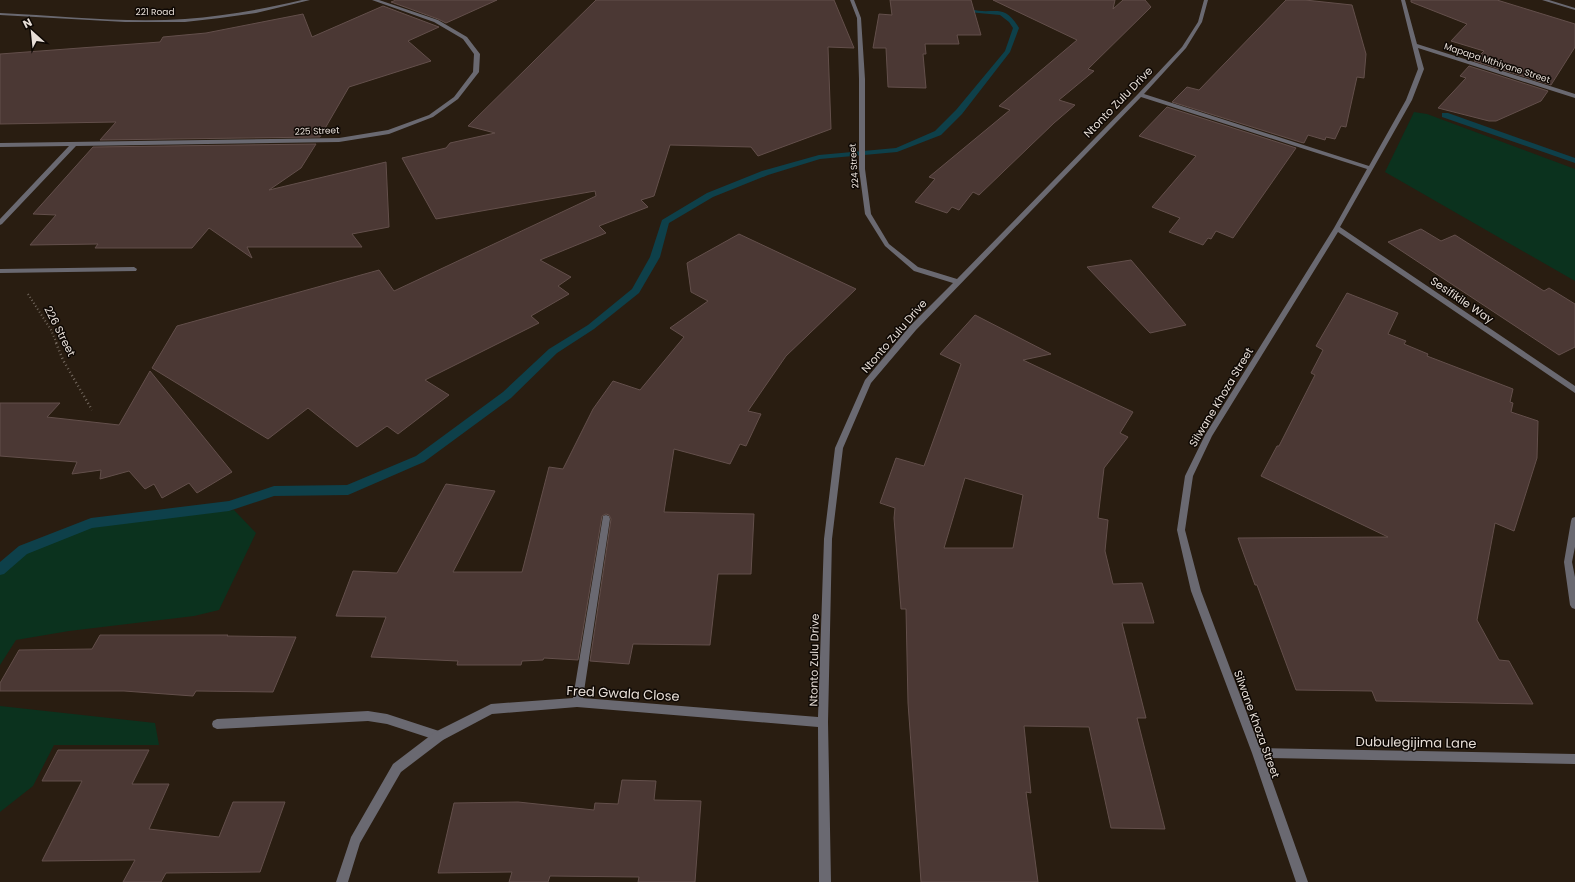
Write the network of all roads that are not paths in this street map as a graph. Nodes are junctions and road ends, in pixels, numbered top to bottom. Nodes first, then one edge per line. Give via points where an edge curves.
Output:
1 (308, 0) edge
2 (374, 0) edge
3 (852, 0) edge
4 (1206, 0) edge
5 (1403, 0) edge
6 (1544, 0) edge
7 (1575, 9) edge
8 (0, 14) edge
9 (1414, 45) junction
10 (1140, 95) junction
11 (1575, 96) edge
12 (74, 144) junction
13 (0, 145) edge
14 (1369, 168) junction
15 (0, 223) edge
16 (1337, 228) junction
17 (134, 269) dead end
18 (0, 270) edge
19 (958, 282) junction
20 (1575, 390) edge
21 (606, 519) dead end
22 (1575, 521) edge
23 (1575, 605) edge
24 (576, 702) junction
25 (823, 722) junction
26 (217, 724) dead end
27 (439, 736) junction
28 (1257, 753) junction
29 (1575, 759) edge
30 (342, 882) edge
31 (825, 882) edge
32 (1302, 882) edge

1 - 8 street, 221 Road via 218,17 168,21
2 - 12 street, 225 Street via 436,21 465,38 477,54 476,72 456,98 430,116 389,132 339,140
3 - 19 street, 224 Street via 859,18 862,169 868,214 887,245 916,269
4 - 10 street, Ntonto Zulu Drive via 1200,22 1184,48
5 - 9 street, Silwane Khoza Street
6 - 7 street
9 - 11 street, Mapapa Mthiyane Street
9 - 14 street, Silwane Khoza Street via 1421,68 1409,100
10 - 14 street
10 - 19 street, Ntonto Zulu Drive
12 - 13 street, 225 Street
12 - 15 street
14 - 16 street, Silwane Khoza Street
16 - 20 street, Sesifikile Way
16 - 28 street, Silwane Khoza Street via 1209,435 1189,476 1181,530 1196,591
17 - 18 street
19 - 25 street, Ntonto Zulu Drive via 913,328 868,382 839,448 828,540
21 - 24 street
22 - 23 street via 1568,562
24 - 25 street, Fred Gwala Close
24 - 27 street, Fred Gwala Close via 491,709
25 - 31 street, Ntonto Zulu Drive
26 - 27 street via 368,716 387,719
27 - 30 street, Fred Gwala Close via 397,768 355,841
28 - 29 street, Dubulegijima Lane
28 - 32 street, Silwane Khoza Street

